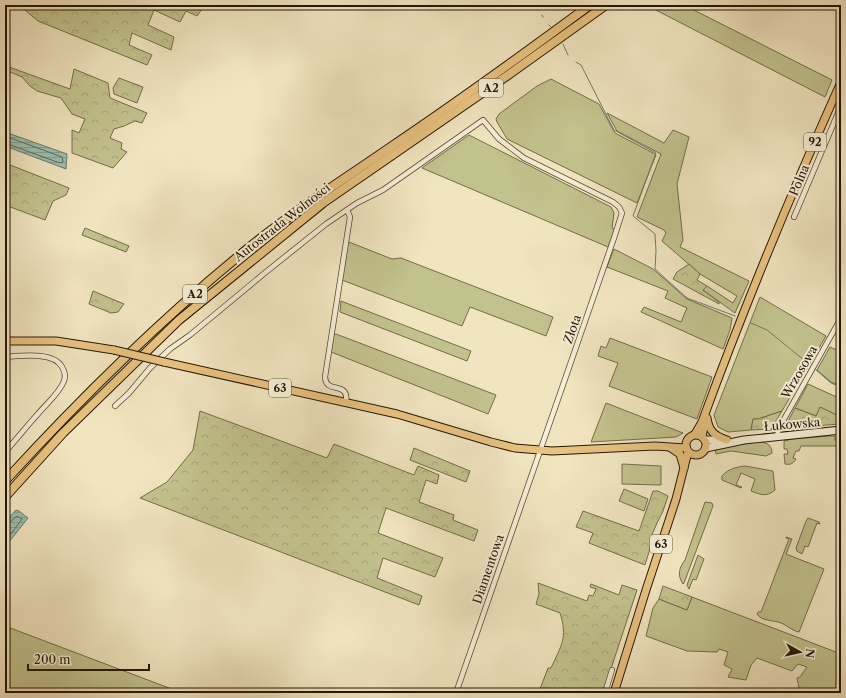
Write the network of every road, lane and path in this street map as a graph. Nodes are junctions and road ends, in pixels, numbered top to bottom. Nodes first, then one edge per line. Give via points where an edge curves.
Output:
1 (590, 5) edge
2 (606, 5) edge
3 (841, 82) edge
4 (841, 106) edge
5 (347, 210) junction
6 (794, 218) dead end
7 (841, 318) edge
8 (740, 322) junction
9 (5, 341) edge
10 (5, 357) edge
11 (346, 402) junction
12 (115, 406) dead end
13 (707, 417) junction
14 (841, 430) edge
15 (777, 436) junction
16 (701, 437) junction
17 (687, 440) junction
18 (727, 440) junction
19 (744, 440) junction
20 (655, 446) junction
21 (669, 446) junction
22 (706, 448) junction
23 (687, 450) junction
24 (540, 451) junction
25 (5, 452) edge
26 (696, 455) junction
27 (684, 468) junction
28 (5, 481) edge
29 (5, 497) edge
30 (676, 499) junction
31 (612, 670) dead end
32 (456, 693) edge
33 (605, 693) edge
34 (614, 693) edge

1 - 28 highway, Autostrada Wolności / A2 via 463,97 320,194 246,249 122,362 53,429
2 - 29 highway, Autostrada Wolności / A2 via 323,203 179,320 63,433
3 - 8 main road, 92
4 - 6 street, Polna
5 - 11 street via 350,217 325,376 328,384 345,391
5 - 12 street via 170,349
5 - 24 street, Złota via 383,190 483,120 499,139 524,158 619,207 622,213
7 - 15 street, Wrzosowa via 778,428
8 - 13 main road, 92
8 - 16 main road, 92 via 702,422
9 - 11 main road, 63, bridge via 56,341 114,350
10 - 25 street via 52,358 60,362 65,376 57,391
11 - 24 main road, 63 via 397,414 500,445
13 - 16 main road, 92
13 - 18 main road via 712,432
14 - 15 main road, Łukowska
15 - 19 main road, Łukowska
16 - 17 main road, 63 via 691,436
16 - 18 main road, Łukowska
16 - 22 main road
17 - 20 main road, 63
17 - 23 main road, 63
18 - 19 main road, Łukowska
19 - 22 main road, Łukowska
20 - 21 main road, 63
20 - 24 main road, 63
21 - 23 main road, 63
21 - 27 main road via 680,454
22 - 26 main road, 63 via 701,454
23 - 26 main road, 63
23 - 27 main road, 63
24 - 32 street, Diamentowa
26 - 30 main road, 63
27 - 30 main road, 63
30 - 34 main road, 63
31 - 33 street

